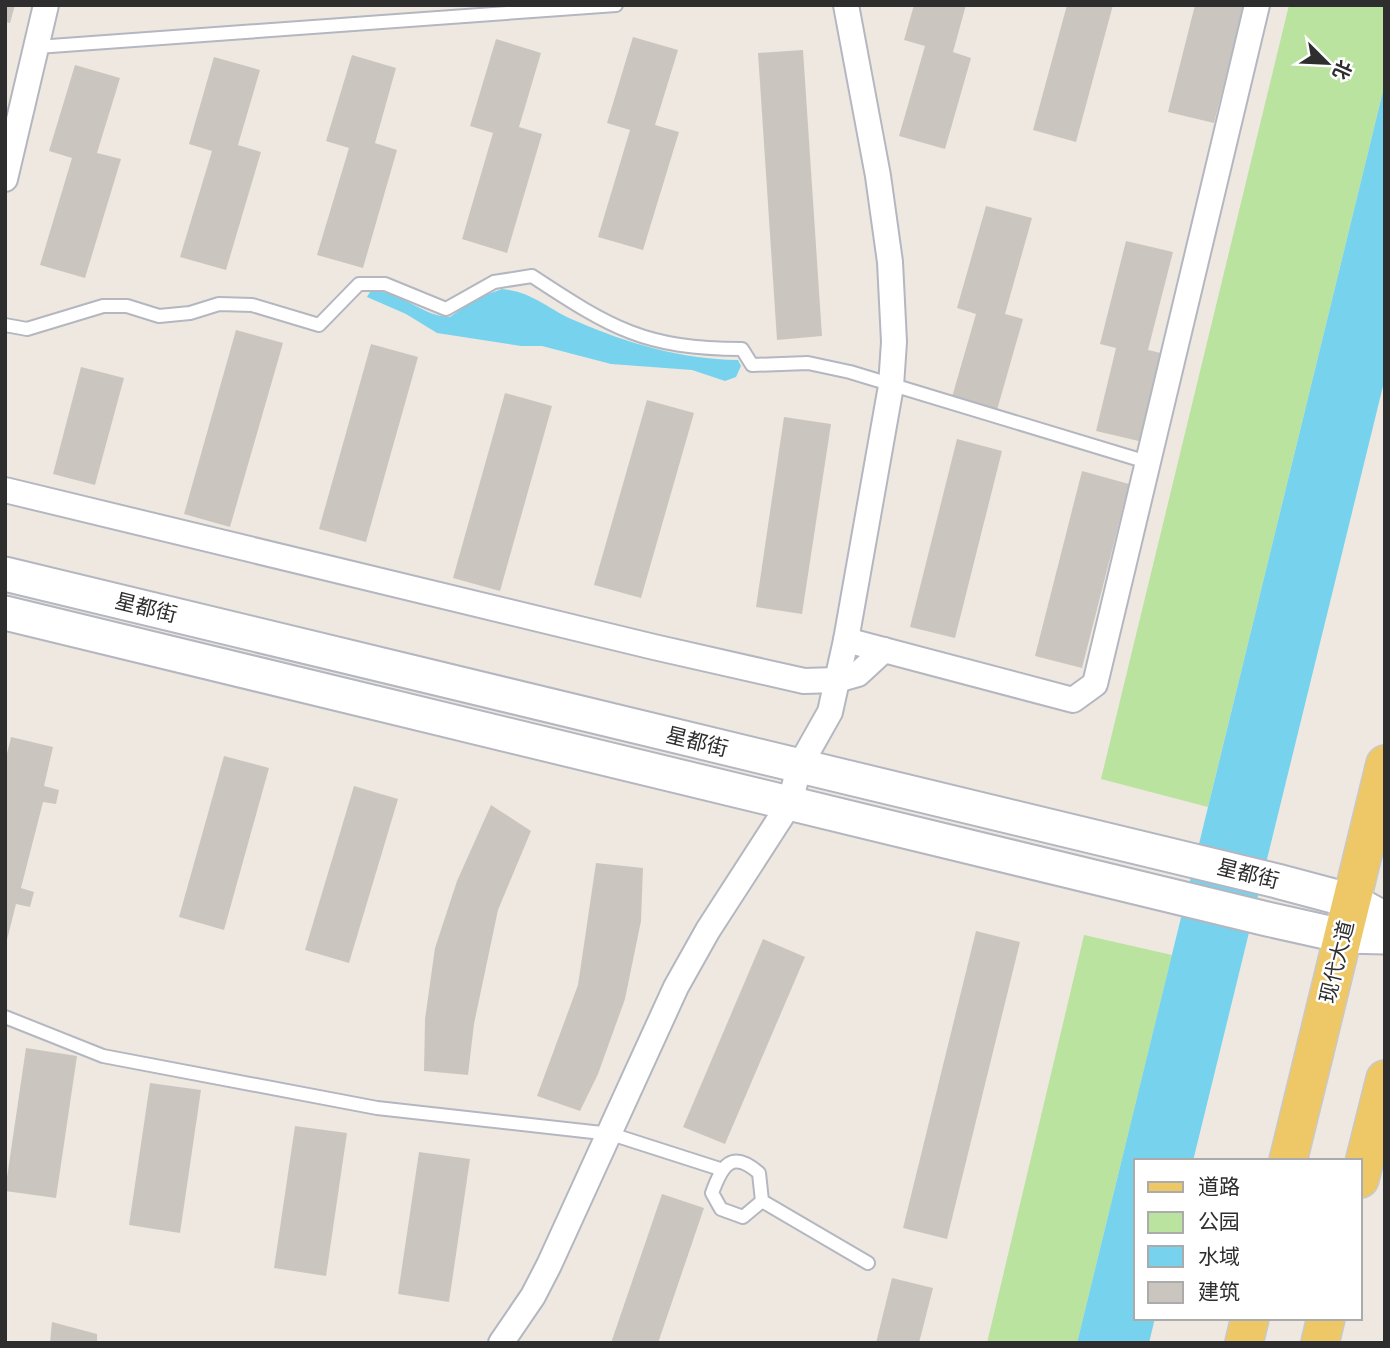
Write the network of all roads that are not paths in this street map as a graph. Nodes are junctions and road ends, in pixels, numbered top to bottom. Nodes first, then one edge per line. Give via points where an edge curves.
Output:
1 (46, 5) edge
2 (616, 5) edge
3 (846, 5) edge
4 (1257, 5) edge
5 (37, 47) junction
6 (5, 178) edge
7 (5, 325) edge
8 (891, 386) junction
9 (1147, 462) junction
10 (5, 490) edge
11 (5, 574) edge
12 (5, 613) edge
13 (846, 640) junction
14 (884, 650) junction
15 (837, 680) junction
16 (1385, 764) edge
17 (799, 767) junction
18 (790, 803) junction
19 (1352, 901) junction
20 (1385, 919) edge
21 (1343, 936) junction
22 (1385, 937) edge
23 (5, 1017) edge
24 (1385, 1079) edge
25 (611, 1134) junction
26 (1288, 1159) edge
27 (720, 1169) junction
28 (1362, 1171) edge
29 (762, 1201) junction
30 (868, 1263) dead end
31 (1250, 1320) edge
32 (1326, 1320) edge
33 (501, 1343) edge
34 (1244, 1343) edge
35 (1320, 1343) edge

1 - 5 street
2 - 5 lane
3 - 8 street via 890,262
4 - 9 street
5 - 6 street
7 - 8 lane via 27,329 103,306 127,306 159,316 219,304 252,305 319,325 359,284 385,284 446,309 494,282 532,276 571,304 632,335 688,348 743,349 752,365 808,363
8 - 9 lane
8 - 13 street
9 - 14 street via 1095,684 1073,699
10 - 15 street via 668,650 804,681
11 - 17 main road, 星都街
12 - 18 main road, 星都街
13 - 14 street
13 - 15 street
14 - 15 street via 858,674
15 - 17 street via 830,712
16 - 19 main road, 现代大道
17 - 18 street
17 - 19 main road, 星都街
18 - 21 main road, 星都街
18 - 25 street via 676,987
19 - 20 main road, 星都街
19 - 21 main road, 现代大道
21 - 22 main road, 星都街
21 - 26 main road, 现代大道
23 - 25 lane via 103,1056 377,1108
24 - 28 main road
25 - 27 lane
25 - 33 street via 533,1296
27 - 29 lane via 734,1161 747,1163 759,1173
27 - 29 lane via 712,1193 721,1209 743,1217
29 - 30 lane
31 - 34 main road
32 - 35 main road

